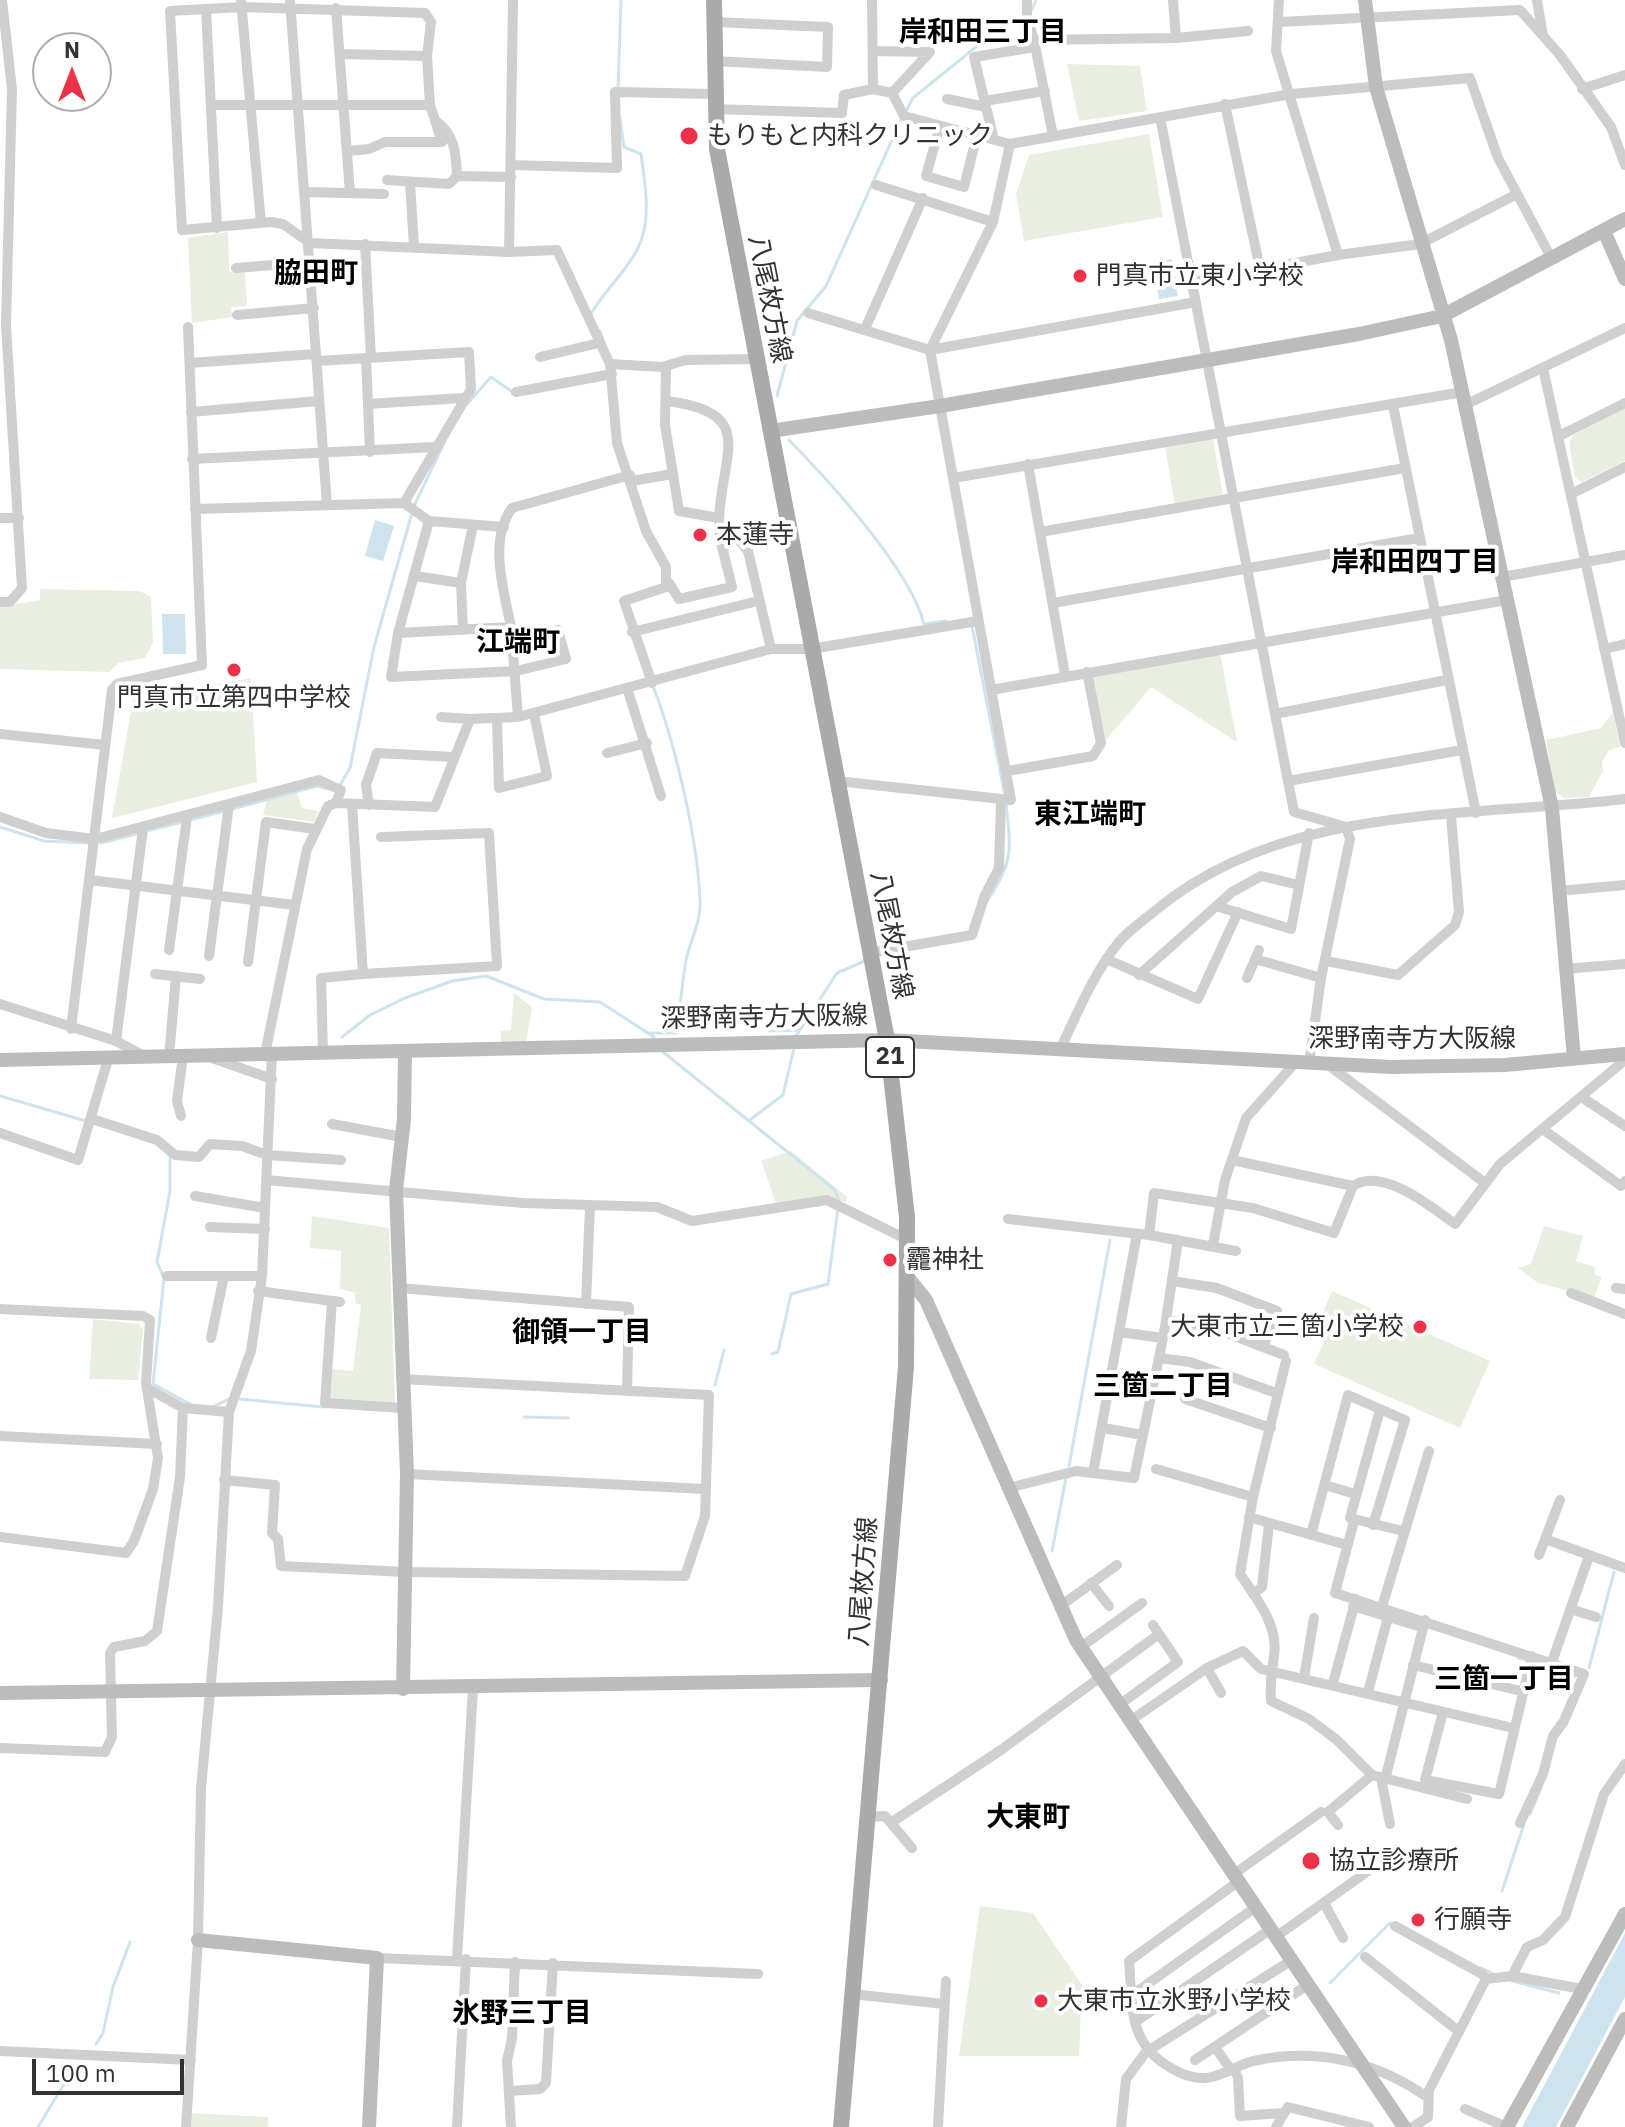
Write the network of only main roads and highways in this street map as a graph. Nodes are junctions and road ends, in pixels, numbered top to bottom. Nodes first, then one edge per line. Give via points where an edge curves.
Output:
1 (714, 0) edge
2 (841, 2127) edge

1 - 2 main road, 八尾枚方線 / 21 via 717,149 887,1040 908,1240 906,1367

